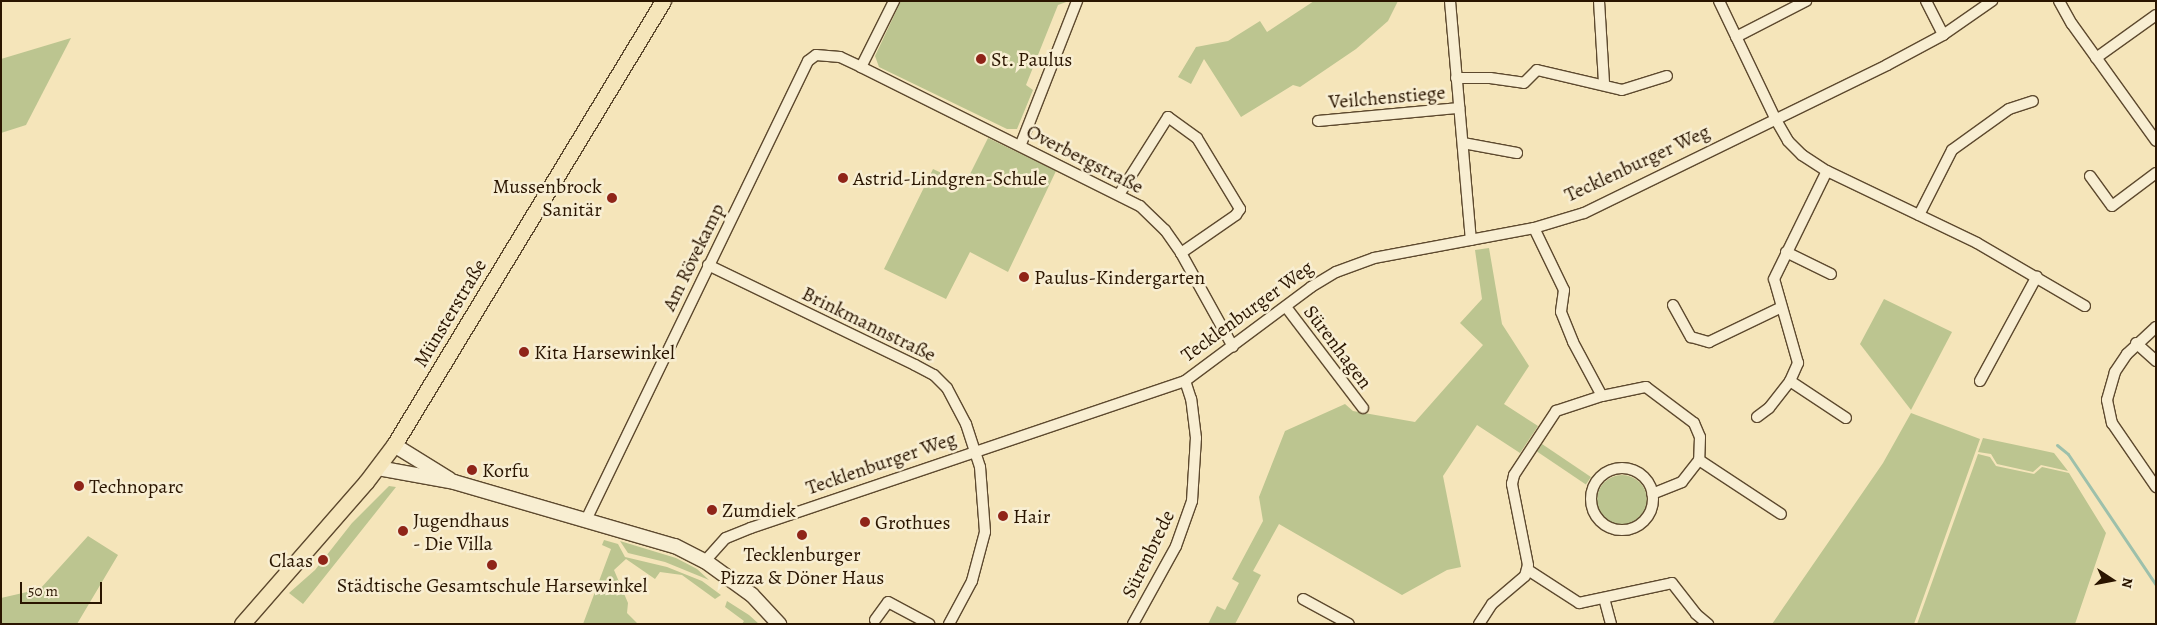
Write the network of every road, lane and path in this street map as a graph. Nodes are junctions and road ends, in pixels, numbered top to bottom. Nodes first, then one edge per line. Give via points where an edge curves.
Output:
1 (663, 1) edge
2 (894, 1) edge
3 (1077, 1) edge
4 (1450, 1) edge
5 (1599, 1) edge
6 (1719, 1) edge
7 (1806, 1) edge
8 (1926, 1) edge
9 (1992, 1) edge
10 (2059, 1) edge
11 (2156, 15) edge
12 (1943, 35) junction
13 (1736, 37) junction
14 (2096, 58) junction
15 (862, 67) junction
16 (1667, 76) dead end
17 (1456, 78) junction
18 (1604, 83) junction
19 (2033, 101) dead end
20 (1459, 108) junction
21 (1776, 120) junction
22 (1318, 121) dead end
23 (2156, 141) edge
24 (1463, 142) junction
25 (1021, 144) junction
26 (1517, 153) dead end
27 (1827, 171) junction
28 (2156, 173) edge
29 (2090, 176) dead end
30 (1120, 193) junction
31 (1919, 214) junction
32 (1534, 228) junction
33 (1471, 240) junction
34 (1786, 252) junction
35 (1181, 253) junction
36 (708, 265) junction
37 (1831, 274) dead end
38 (2037, 276) junction
39 (1672, 305) dead end
40 (1286, 306) junction
41 (2085, 306) dead end
42 (1780, 308) junction
43 (2156, 327) edge
44 (2136, 343) junction
45 (1233, 347) junction
46 (2156, 361) edge
47 (1184, 381) junction
48 (1790, 381) junction
49 (1980, 381) dead end
50 (1602, 396) junction
51 (1363, 408) dead end
52 (1757, 417) dead end
53 (1846, 418) dead end
54 (394, 445) junction
55 (976, 452) junction
56 (1699, 460) junction
57 (378, 468) junction
58 (454, 482) junction
59 (2156, 488) edge
60 (1652, 494) junction
61 (1780, 514) dead end
62 (586, 520) junction
63 (705, 561) junction
64 (1528, 570) junction
65 (1604, 598) junction
66 (1303, 600) dead end
67 (875, 620) dead end
68 (242, 624) edge
69 (779, 624) edge
70 (929, 624) edge
71 (949, 624) edge
72 (1133, 624) edge
73 (1349, 624) edge
74 (1480, 624) edge
75 (1611, 624) edge
76 (1708, 624) edge

1 - 54 main road, Münsterstraße
2 - 15 street
3 - 25 street
4 - 17 street
5 - 18 street
6 - 13 street
7 - 13 street
8 - 12 street
9 - 12 street, Tecklenburger Weg
10 - 14 street
11 - 14 street
12 - 21 street, Tecklenburger Weg
13 - 21 street
14 - 23 street
15 - 25 street, Overbergstraße
15 - 36 street, Am Rövekamp via 827,54 808,61
16 - 18 street via 1622,90
17 - 18 street via 1524,83 1537,70
17 - 20 street
19 - 31 street via 2009,109 1952,150
20 - 22 street, Veilchenstiege
20 - 24 street
21 - 27 street via 1788,141 1802,155
21 - 32 street, Tecklenburger Weg via 1584,213
24 - 26 street
24 - 33 street
25 - 30 street, Overbergstraße
27 - 31 street
27 - 34 street
28 - 29 street via 2112,206
30 - 35 street, Overbergstraße via 1153,216
30 - 35 street via 1168,117 1197,138 1240,209
31 - 38 street
32 - 33 street, Tecklenburger Weg
32 - 50 street via 1564,290 1561,312
33 - 40 street, Tecklenburger Weg via 1357,264 1319,282
34 - 37 street
34 - 42 street via 1774,279
35 - 45 street, Overbergstraße
36 - 55 street, Brinkmannstraße via 934,375 958,406
36 - 62 street, Am Rövekamp
38 - 41 street
38 - 49 street
39 - 42 street via 1691,337 1709,342
40 - 45 street, Tecklenburger Weg
40 - 51 street, Sürenhagen
42 - 48 street via 1798,358
43 - 44 street
44 - 46 street
44 - 59 street via 2115,372 2107,400 2112,423
45 - 47 street, Tecklenburger Weg
47 - 55 street, Tecklenburger Weg
47 - 72 street, Sürenbrede via 1191,399 1196,438 1192,501 1176,546
48 - 52 street via 1769,408
48 - 53 street
50 - 56 street via 1637,387 1655,393 1697,428
50 - 64 street via 1556,411 1514,475 1512,484
54 - 57 main road, Münsterstraße
54 - 58 street
55 - 63 street, Tecklenburger Weg via 726,538
55 - 71 street, Brinkmannstraße via 983,496 983,546 972,581
56 - 60 street via 1682,482
56 - 61 street
57 - 58 street
57 - 68 main road, Münsterstraße
58 - 62 street
60 - 60 street via 1648,515 1632,529 1606,526 1595,515 1591,505 1595,484 1602,476 1616,470 1632,470 1641,476
62 - 63 street via 675,546
63 - 69 street via 752,595
64 - 65 street via 1574,602
64 - 74 street via 1522,581 1492,604
65 - 75 street
65 - 76 street via 1672,583
66 - 73 street
67 - 70 street via 888,602

